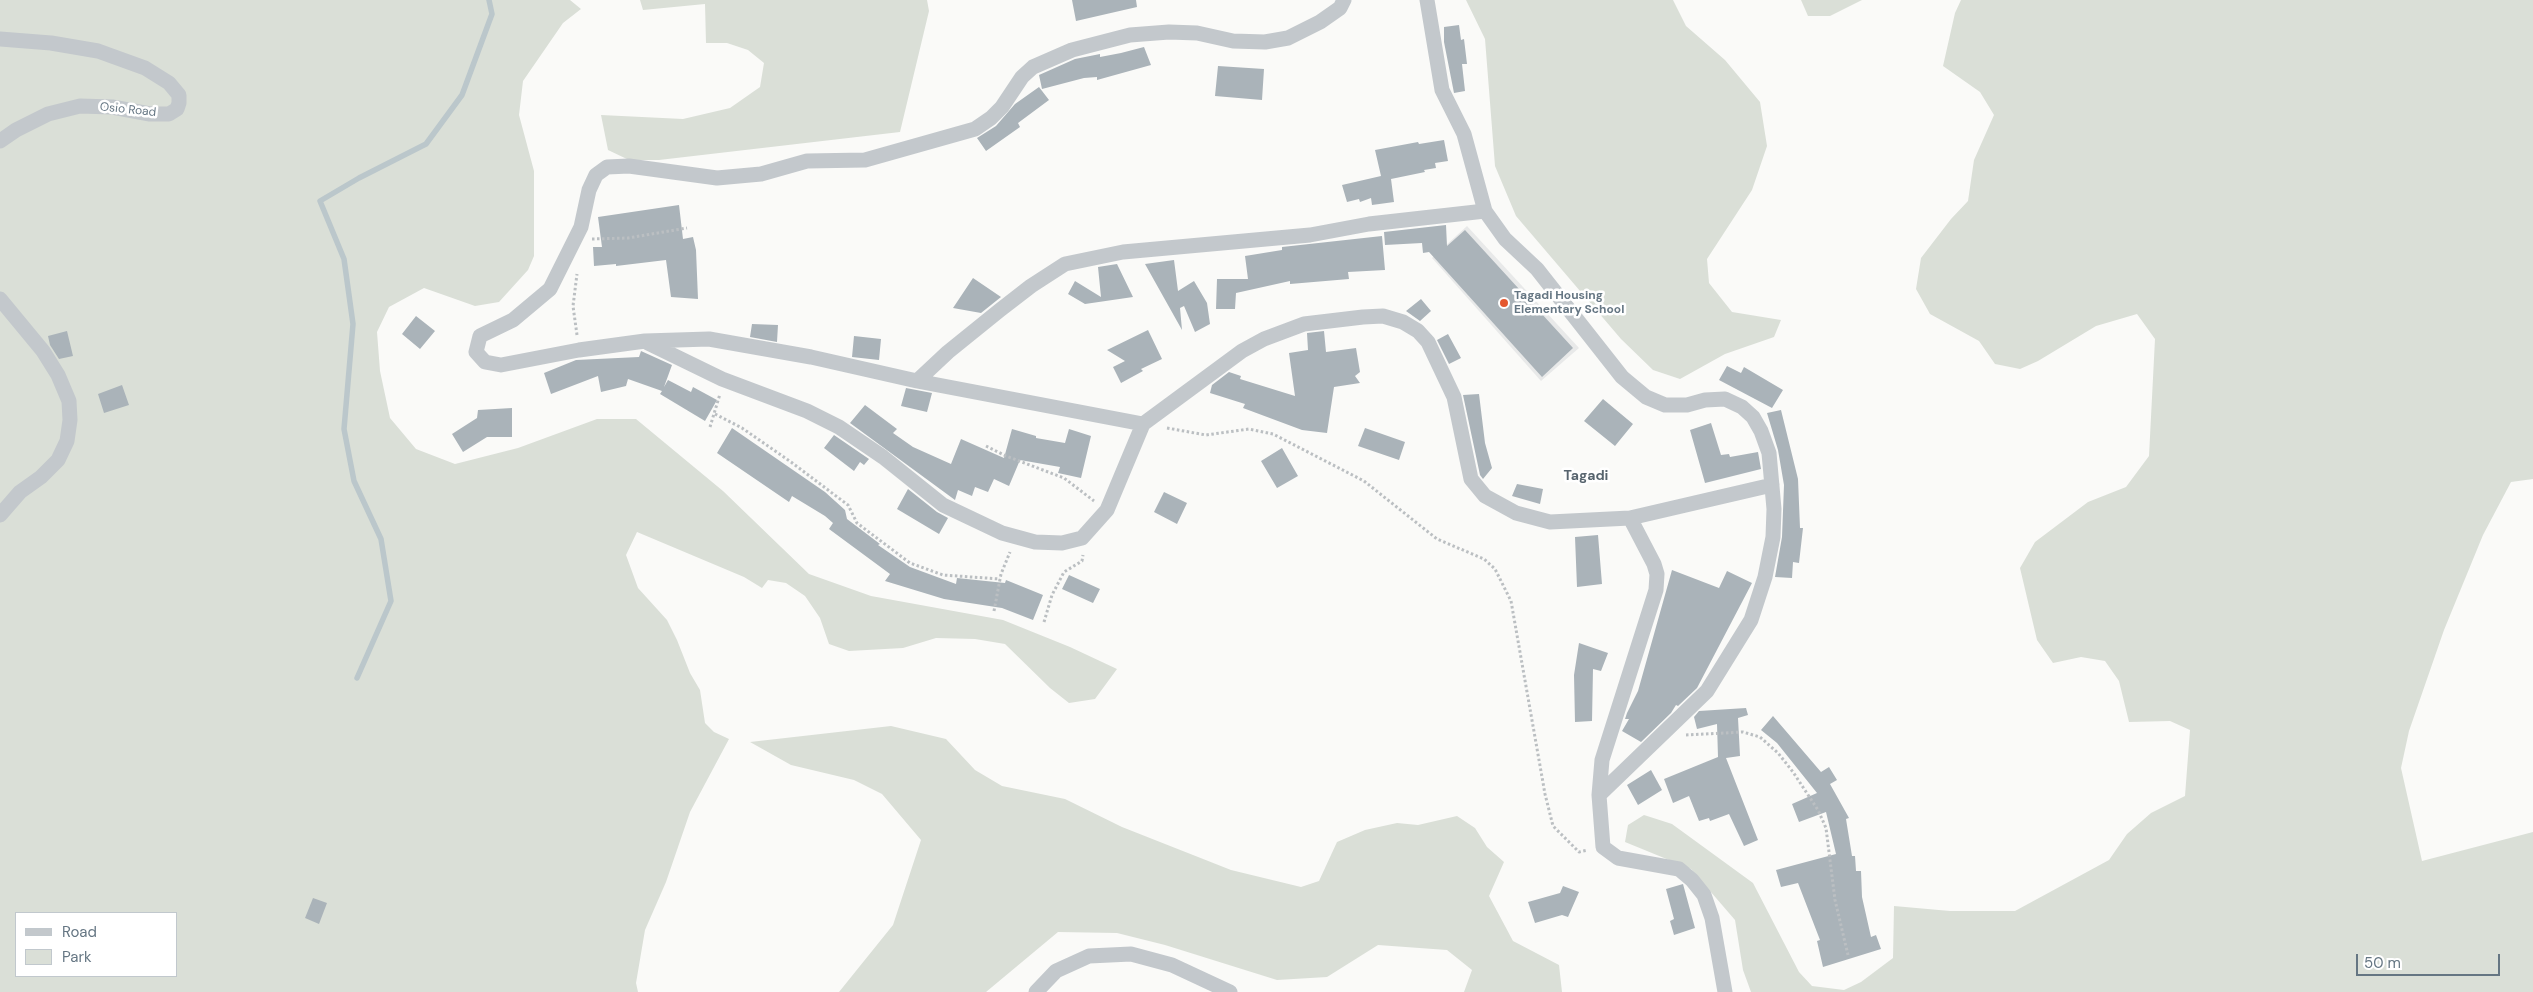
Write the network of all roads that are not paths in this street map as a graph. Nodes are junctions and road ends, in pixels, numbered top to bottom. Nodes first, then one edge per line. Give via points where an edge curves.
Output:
1 (1344, 0) edge
2 (1427, 0) edge
3 (0, 39) edge
4 (0, 141) edge
5 (1485, 211) junction
6 (0, 299) edge
7 (645, 341) junction
8 (917, 381) junction
9 (1143, 424) junction
10 (1772, 485) junction
11 (0, 515) edge
12 (1630, 518) junction
13 (1599, 795) junction
14 (1036, 992) edge
15 (1230, 992) edge
16 (1724, 992) edge

1 - 7 street via 1340,8 1320,22 1288,38 1265,42 1234,41 1169,32 1130,35 1072,50 1033,67 1002,107 975,129 865,160 807,161 761,174 717,178 607,166 596,175 581,226 550,289 514,320 480,336 476,352 485,362 501,365
2 - 5 street via 1442,90 1464,134
3 - 4 street, Osio Road via 98,51 145,68 169,83 179,95 176,109 169,114 80,106 48,114
5 - 8 street via 1368,224 1310,235 1123,252 1065,264 993,315
5 - 10 street via 1622,376 1646,397 1665,405 1725,399 1753,417 1769,453
6 - 11 street via 43,351 58,375 69,401 70,420 67,441 58,460 20,492
7 - 8 street via 709,339
7 - 9 street via 722,378 839,427 943,505 1018,539 1062,543 1082,538 1107,510
8 - 9 street
9 - 12 street via 1264,339 1304,324 1383,316 1418,330 1428,342 1454,397 1471,479 1485,496 1516,513 1550,522
10 - 12 street
10 - 13 street via 1772,537 1765,577 1751,620 1706,691
12 - 13 street via 1654,564 1656,590 1602,760
13 - 16 street via 1603,847 1618,858 1679,869 1704,895 1712,918
14 - 15 street via 1056,970 1089,956 1132,954 1172,965

